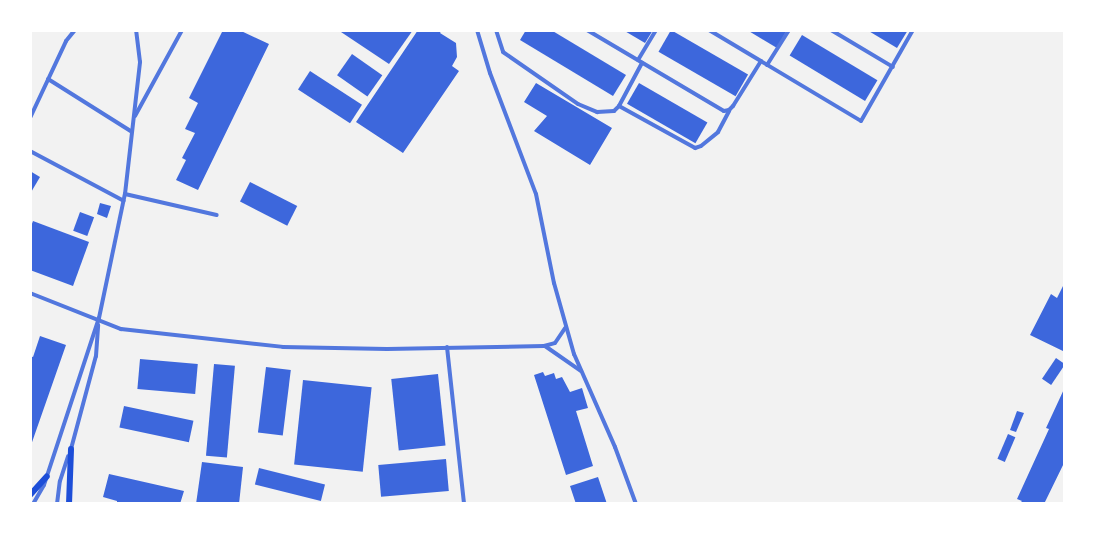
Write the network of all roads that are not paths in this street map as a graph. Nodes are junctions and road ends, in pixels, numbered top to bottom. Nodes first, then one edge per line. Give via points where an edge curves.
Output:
1 (75, 30) edge
2 (136, 30) edge
3 (182, 30) edge
4 (477, 30) edge
5 (496, 30) edge
6 (587, 30) edge
7 (656, 30) edge
8 (709, 30) edge
9 (789, 30) edge
10 (831, 30) edge
11 (913, 30) edge
12 (640, 61) junction
13 (761, 62) junction
14 (767, 65) junction
15 (893, 67) junction
16 (48, 79) junction
17 (619, 106) junction
18 (729, 110) junction
19 (30, 118) edge
20 (134, 120) junction
21 (132, 132) junction
22 (30, 151) edge
23 (125, 194) junction
24 (124, 201) junction
25 (217, 215) dead end
26 (30, 293) edge
27 (99, 318) junction
28 (566, 328) junction
29 (544, 346) junction
30 (447, 347) junction
31 (582, 372) junction
32 (71, 449) junction
33 (47, 476) junction
34 (30, 495) edge
35 (33, 504) edge
36 (57, 504) edge
37 (69, 504) edge
38 (464, 504) edge
39 (636, 504) edge

1 - 16 street
2 - 20 street via 140,62
3 - 20 street
4 - 28 street via 536,194
5 - 17 street via 503,52 578,104 597,112 614,111
6 - 12 street
7 - 12 street
8 - 13 street
9 - 14 street
10 - 15 street
11 - 15 street
12 - 17 street
12 - 18 street via 724,111
13 - 14 street
13 - 18 street
14 - 15 street via 861,122
16 - 19 street
16 - 21 street
17 - 18 street via 695,148 718,132
20 - 21 street
21 - 23 street
22 - 24 street
23 - 24 street
23 - 25 street
24 - 27 street
26 - 27 street
27 - 30 street via 121,329 283,347
27 - 32 street via 96,356
27 - 33 street
28 - 29 street via 555,343
28 - 31 street
29 - 30 street
29 - 31 street
30 - 38 street
31 - 39 street
32 - 36 street
32 - 37 main road
33 - 34 main road
33 - 35 street

